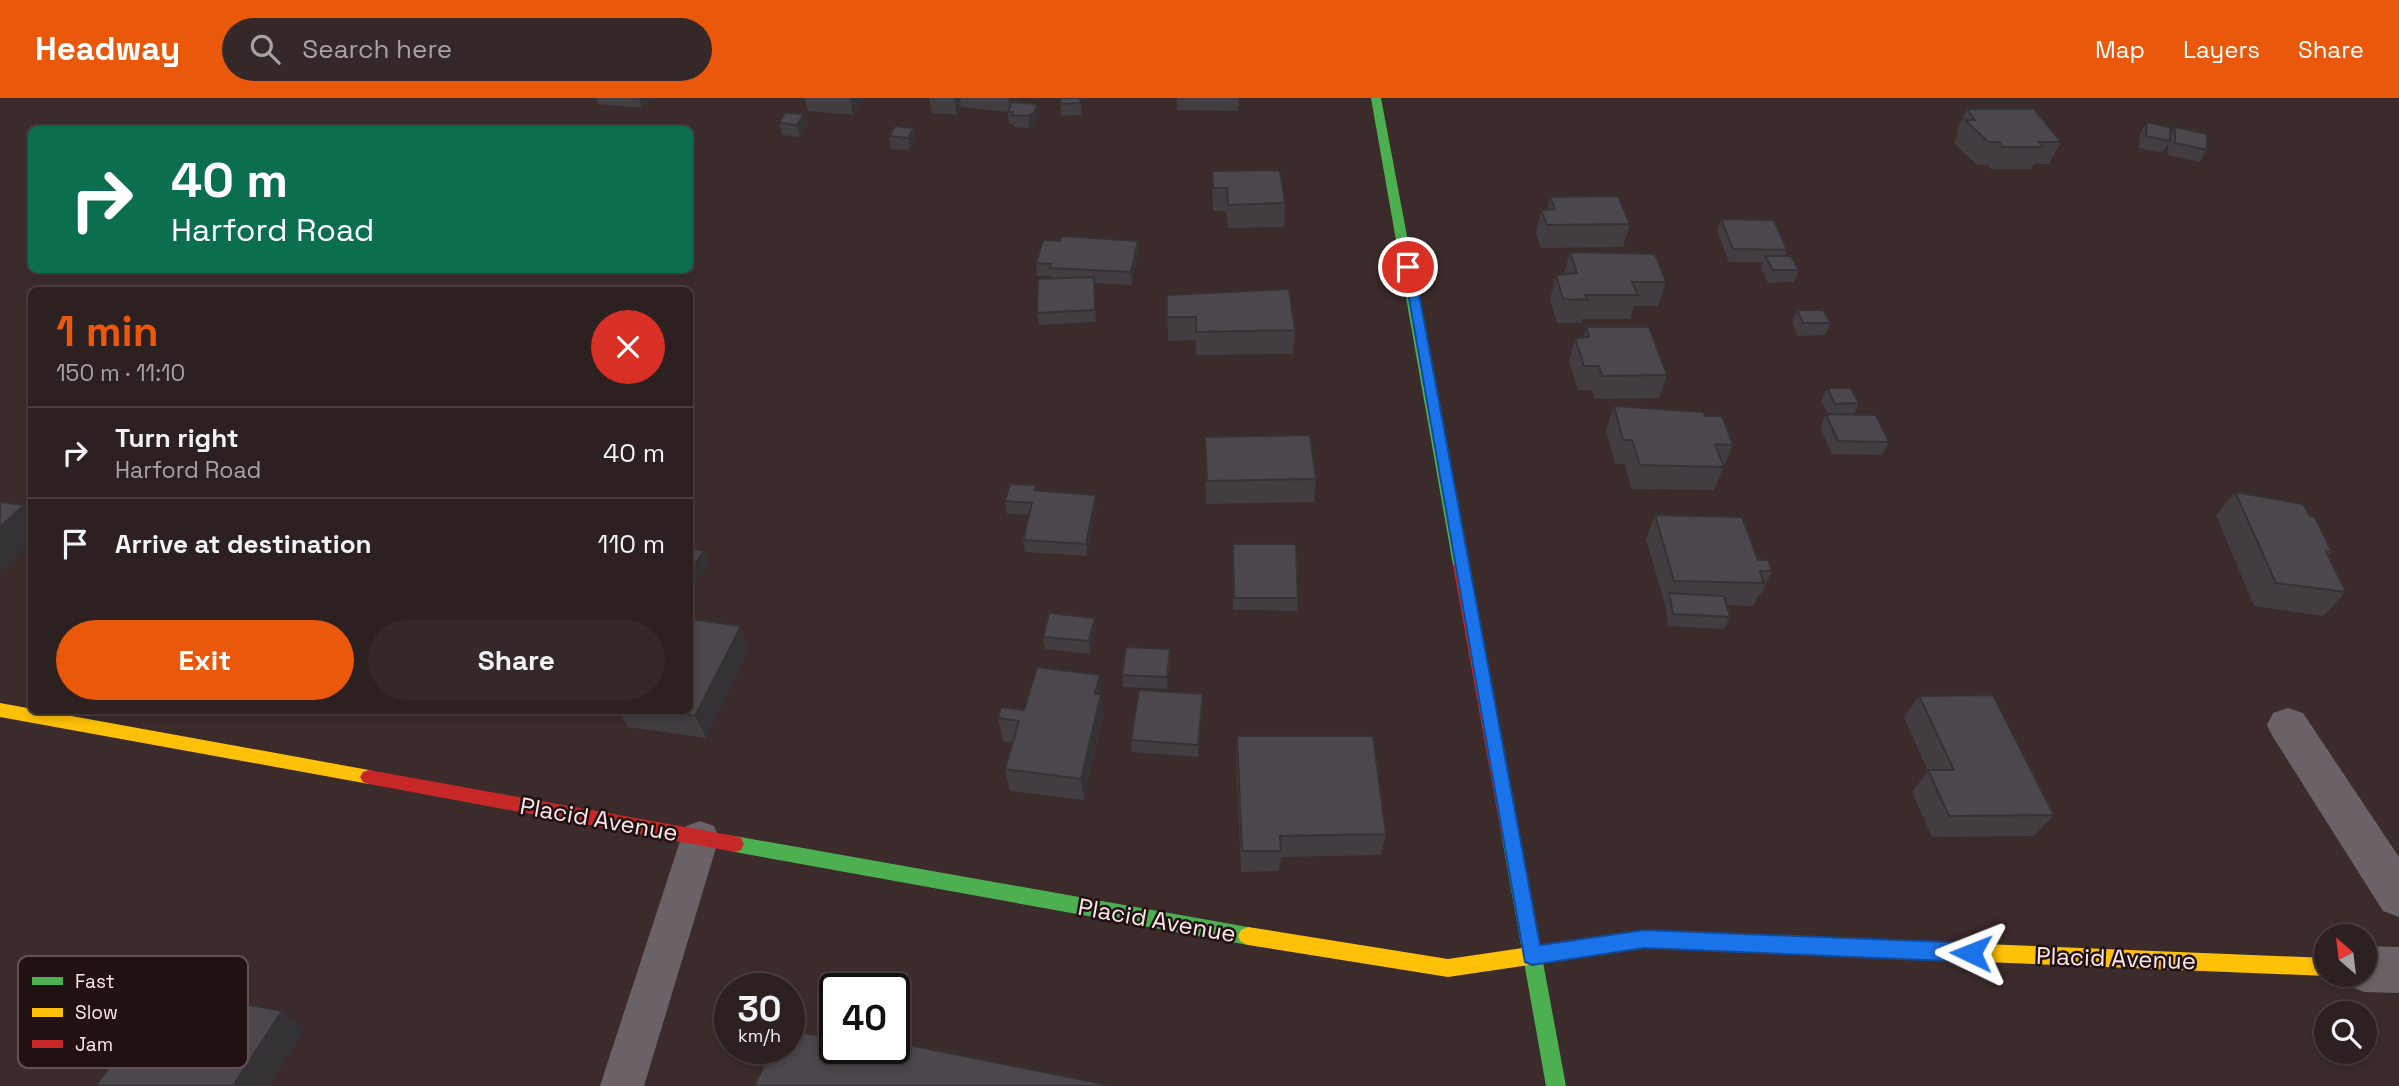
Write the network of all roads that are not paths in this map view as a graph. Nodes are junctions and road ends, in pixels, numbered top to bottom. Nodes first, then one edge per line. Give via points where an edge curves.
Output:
1 (1376, 98) edge
2 (0, 710) edge
3 (2288, 725) dead end
4 (700, 838) junction
5 (2399, 896) edge
6 (1532, 956) junction
7 (2314, 967) edge
8 (2377, 969) edge
9 (2399, 970) edge
10 (622, 1086) edge
11 (1556, 1086) edge

1 - 6 street
2 - 4 street, Placid Avenue
3 - 5 street
4 - 6 street, Placid Avenue via 1180,925 1448,968
4 - 10 lane
6 - 7 street, Placid Avenue via 1644,939
6 - 11 street
8 - 9 street

